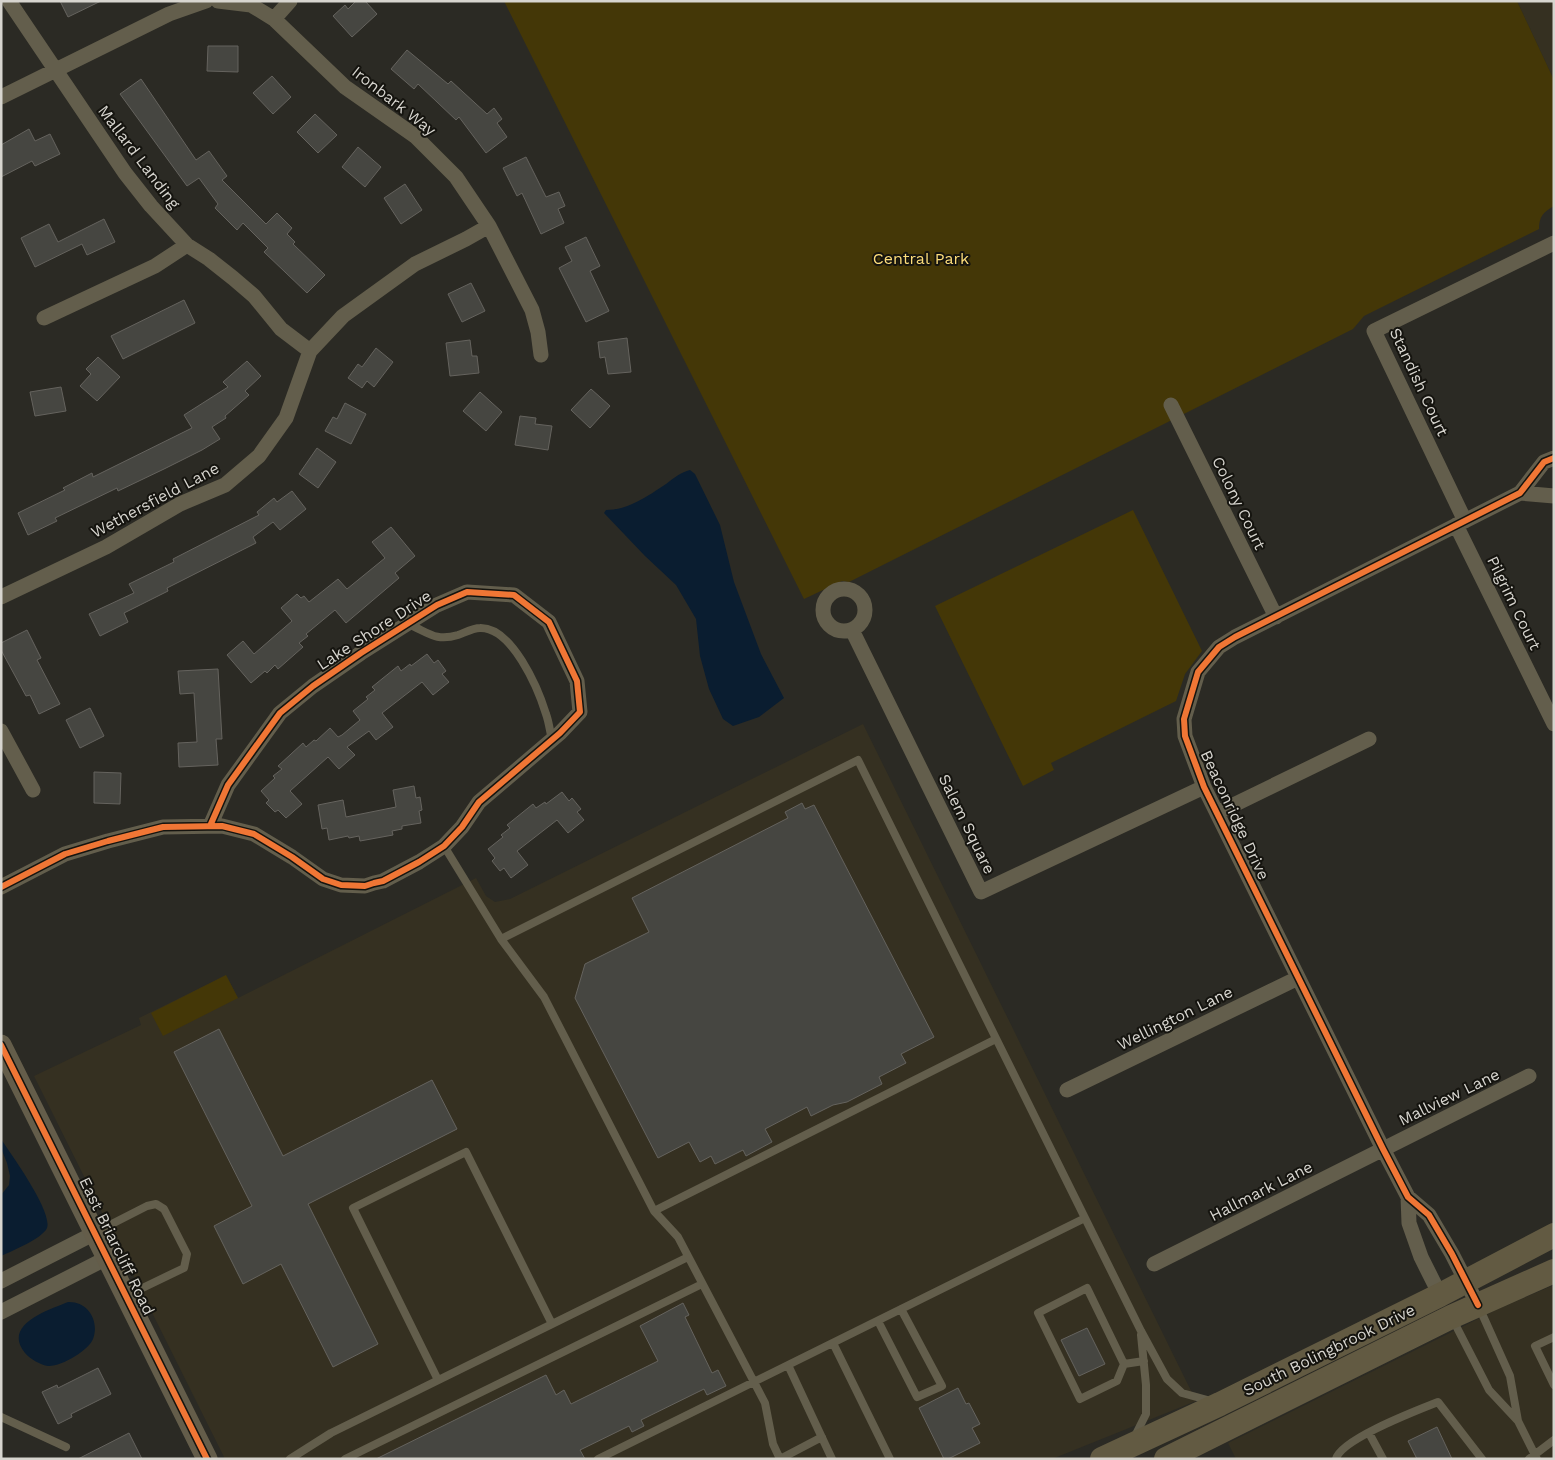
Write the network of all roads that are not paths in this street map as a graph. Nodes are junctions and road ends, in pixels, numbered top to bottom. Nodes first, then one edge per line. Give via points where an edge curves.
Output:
1 (8, 1) edge
2 (206, 1) edge
3 (218, 1) edge
4 (290, 1) edge
5 (274, 19) junction
6 (55, 70) junction
7 (1, 97) edge
8 (489, 226) junction
9 (1554, 243) edge
10 (187, 245) junction
11 (44, 318) dead end
12 (310, 351) junction
13 (540, 355) dead end
14 (1171, 405) dead end
15 (1554, 458) edge
16 (1520, 493) junction
17 (1554, 496) edge
18 (1460, 523) junction
19 (1, 597) edge
20 (1276, 616) junction
21 (407, 624) junction
22 (852, 630) dead end
23 (1554, 724) edge
24 (1, 731) edge
25 (1369, 739) dead end
26 (552, 740) junction
27 (1204, 787) junction
28 (33, 790) dead end
29 (1217, 814) junction
30 (210, 826) junction
31 (444, 846) junction
32 (1, 887) edge
33 (501, 940) junction
34 (1298, 978) junction
35 (996, 1039) junction
36 (1, 1045) edge
37 (1529, 1076) dead end
38 (1067, 1090) dead end
39 (1384, 1148) junction
40 (1408, 1197) junction
41 (654, 1211) junction
42 (1085, 1218) junction
43 (95, 1233) junction
44 (1554, 1235) edge
45 (688, 1256) junction
46 (107, 1258) junction
47 (1154, 1264) dead end
48 (1554, 1271) edge
49 (1, 1280) edge
50 (1466, 1281) junction
51 (702, 1284) junction
52 (126, 1296) junction
53 (1478, 1305) junction
54 (1446, 1306) junction
55 (901, 1309) junction
56 (1, 1312) edge
57 (878, 1321) junction
58 (552, 1324) junction
59 (1141, 1331) junction
60 (1554, 1337) edge
61 (833, 1343) junction
62 (1144, 1361) junction
63 (1124, 1364) junction
64 (788, 1365) junction
65 (438, 1380) junction
66 (753, 1382) junction
67 (1554, 1385) edge
68 (1220, 1404) junction
69 (1, 1417) edge
70 (1518, 1421) junction
71 (1369, 1433) junction
72 (822, 1437) junction
73 (1554, 1440) edge
74 (66, 1447) dead end
75 (1134, 1452) edge
76 (301, 1456) edge
77 (1534, 1457) edge
78 (207, 1459) edge
79 (290, 1459) edge
80 (345, 1459) edge
81 (598, 1459) edge
82 (780, 1459) edge
83 (832, 1459) edge
84 (890, 1459) edge
85 (1102, 1459) edge
86 (1166, 1459) edge
87 (1336, 1459) edge
88 (1383, 1459) edge
89 (1482, 1459) edge

1 - 6 street, Mallard Landing
2 - 6 street via 169,14
3 - 5 street, Ironbark Way via 251,5
4 - 5 street
5 - 8 street, Ironbark Way via 345,87 415,136 456,178
6 - 7 street
6 - 10 street, Mallard Landing via 124,173
8 - 12 street, Wethersfield Lane via 415,264 343,316
8 - 13 street, Ironbark Way via 532,310
9 - 18 street, Standish Court via 1374,331
10 - 11 street via 155,266
10 - 12 street, Mallard Landing via 254,296 281,329
12 - 19 street, Wethersfield Lane via 286,418 259,456 225,485 180,504 106,547
14 - 20 street, Colony Court
15 - 16 street, Beaconridge Drive via 1544,462
16 - 17 street
16 - 18 street, Beaconridge Drive
18 - 20 street, Beaconridge Drive
18 - 23 street, Pilgrim Court
20 - 27 street, Beaconridge Drive via 1220,647 1196,677 1184,719 1185,736
21 - 26 lane via 436,637 450,637 480,628 500,633 516,651 530,678 547,715
21 - 26 street, Lake Shore Drive via 437,605 467,592 514,595 534,608 549,622 577,681 580,712
21 - 30 street, Lake Shore Drive via 313,686 280,713 228,785
22 - 27 street, Salem Square via 981,892
24 - 28 street
25 - 29 street
26 - 31 street, Lake Shore Drive via 480,802
27 - 29 street, Beaconridge Drive
29 - 34 street, Beaconridge Drive
30 - 31 street, Lake Shore Drive via 254,834 324,879 347,886 364,886 382,880
30 - 32 street, Lake Shore Drive via 162,827 108,840 64,854
31 - 33 lane
33 - 35 lane via 858,760
33 - 41 lane via 544,997
34 - 38 street, Wellington Lane
34 - 39 street, Beaconridge Drive
35 - 41 lane
35 - 42 lane
36 - 43 street, East Briarcliff Road
37 - 39 street, Mallview Lane
39 - 40 street, Beaconridge Drive
39 - 47 street, Hallmark Lane
40 - 50 street, Beaconridge Drive via 1429,1215
40 - 54 street, Beaconridge Drive via 1409,1223 1421,1257
41 - 45 lane via 678,1237
42 - 55 lane
42 - 59 lane
43 - 46 street, East Briarcliff Road
43 - 49 street
43 - 52 lane via 156,1204 164,1209 187,1254 184,1268
44 - 50 main road, South Bolingbrook Drive
45 - 51 lane
45 - 58 lane
46 - 52 street, East Briarcliff Road
46 - 56 street
48 - 53 main road, South Bolingbrook Drive
50 - 53 street, Beaconridge Drive
50 - 54 main road, South Bolingbrook Drive
51 - 66 lane
51 - 80 lane
52 - 78 street, East Briarcliff Road
53 - 54 main road, South Bolingbrook Drive
53 - 70 lane via 1510,1376
54 - 68 main road, South Bolingbrook Drive
54 - 70 lane via 1489,1390
54 - 86 main road, South Bolingbrook Drive
55 - 57 lane
55 - 57 lane via 942,1386 917,1397
57 - 61 lane
58 - 65 lane
58 - 65 lane via 466,1152 352,1208
59 - 62 lane
59 - 68 lane via 1174,1386 1182,1392
60 - 67 lane via 1535,1346
61 - 64 lane
61 - 84 lane
62 - 63 lane
62 - 75 lane via 1146,1414
63 - 63 lane via 1117,1381 1080,1399 1038,1313 1087,1288
64 - 66 lane
64 - 72 lane
65 - 76 lane via 331,1433
66 - 81 lane
66 - 82 lane via 765,1403 773,1444
68 - 75 main road, South Bolingbrook Drive
69 - 74 lane
70 - 77 lane
71 - 87 lane via 1352,1441 1337,1453
71 - 88 lane
71 - 89 lane via 1438,1402
72 - 82 lane
72 - 83 lane
73 - 77 lane
75 - 85 main road, South Bolingbrook Drive
76 - 79 lane

